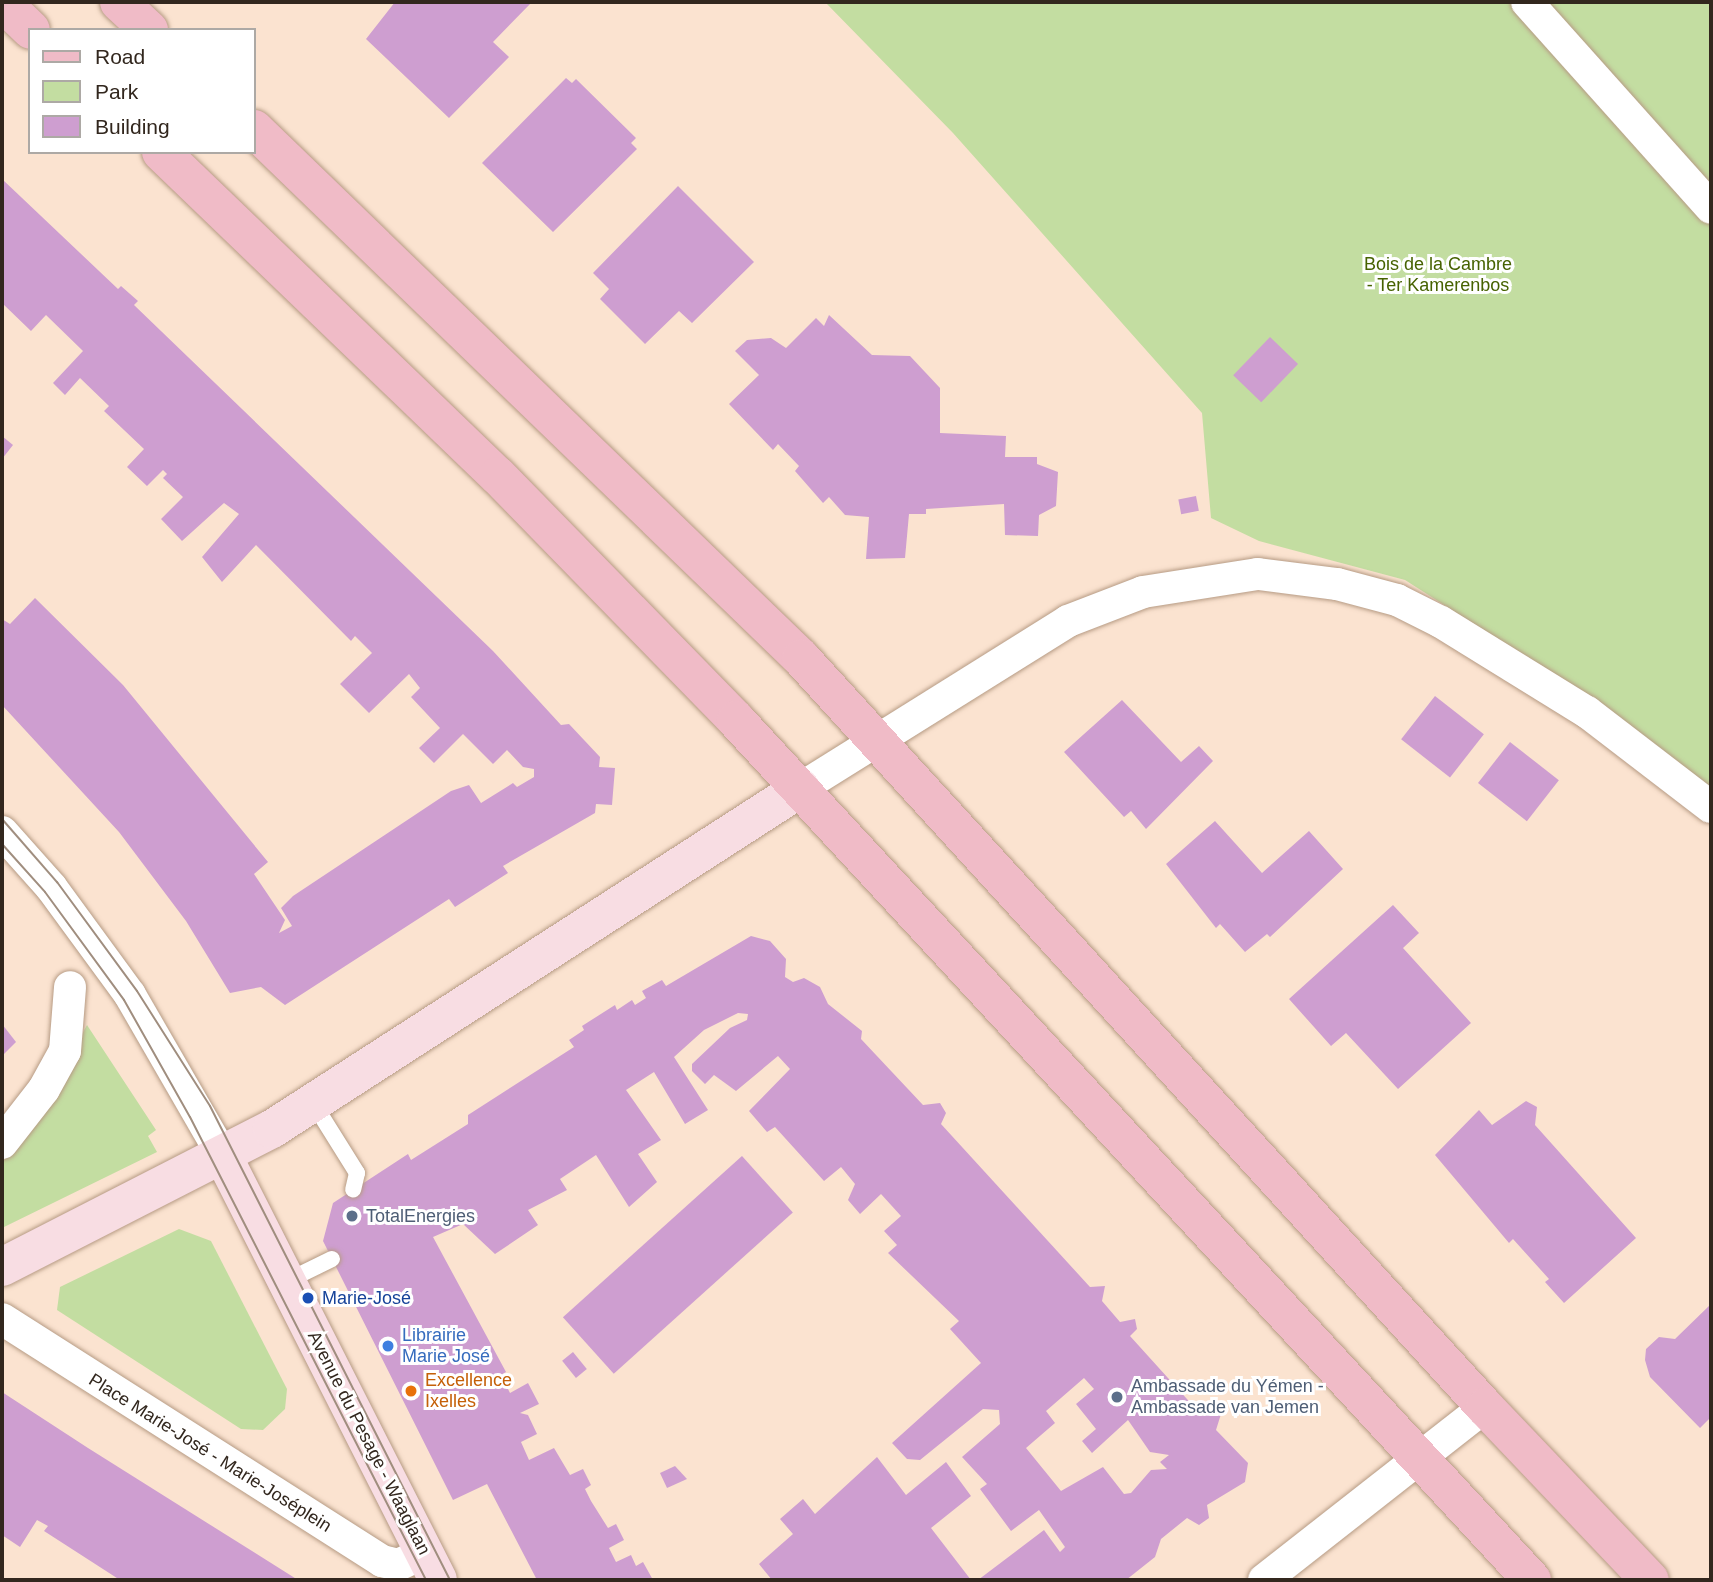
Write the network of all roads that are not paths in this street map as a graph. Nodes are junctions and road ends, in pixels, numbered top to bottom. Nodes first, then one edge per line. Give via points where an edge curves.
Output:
1 (2, 2) edge
2 (119, 2) edge
3 (1527, 2) edge
4 (29, 28) edge
5 (147, 28) edge
6 (256, 131) edge
7 (163, 154) edge
8 (1711, 208) edge
9 (877, 741) junction
10 (801, 788) junction
11 (1711, 807) edge
12 (2, 832) edge
13 (70, 987) dead end
14 (313, 1101) junction
15 (2, 1143) edge
16 (223, 1156) junction
17 (353, 1189) dead end
18 (332, 1259) dead end
19 (2, 1267) edge
20 (287, 1281) junction
21 (2, 1319) edge
22 (1485, 1407) junction
23 (1420, 1462) junction
24 (431, 1567) edge
25 (1264, 1580) edge
26 (1532, 1580) edge
27 (1650, 1580) edge

1 - 4 main road
2 - 5 main road
3 - 8 street
6 - 9 main road via 801,658
7 - 10 main road via 498,476
9 - 10 street
9 - 11 street via 1068,621 1143,592 1258,574 1337,584 1397,600 1441,622 1587,712
9 - 22 main road
10 - 14 street
10 - 23 main road
12 - 16 street via 51,887 130,995
13 - 15 street via 65,1051 44,1089
14 - 16 street
14 - 17 lane via 357,1173
16 - 19 street
16 - 20 street, Avenue du Pesage - Waaglaan
18 - 20 lane
20 - 24 street, Avenue du Pesage - Waaglaan
21 - 24 street, Place Marie-José - Marie-Joséplein via 382,1561
22 - 23 street
22 - 27 main road
23 - 25 street
23 - 26 main road

